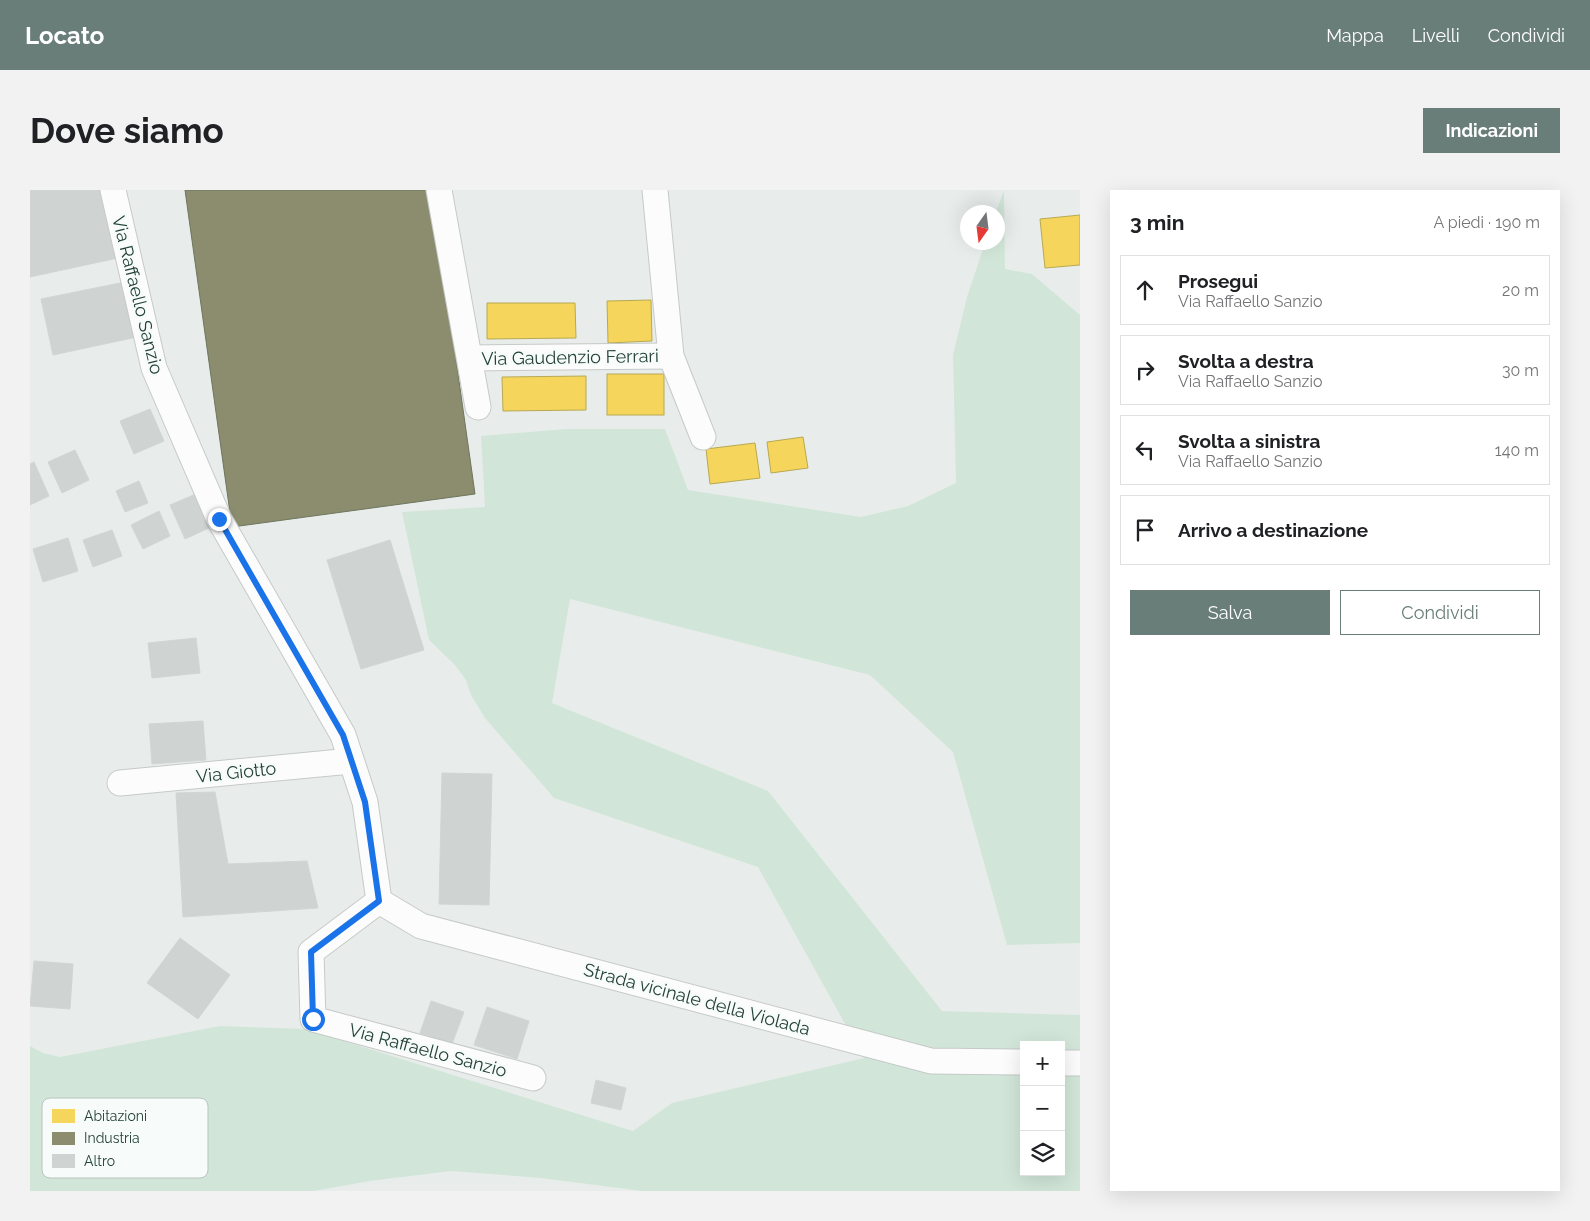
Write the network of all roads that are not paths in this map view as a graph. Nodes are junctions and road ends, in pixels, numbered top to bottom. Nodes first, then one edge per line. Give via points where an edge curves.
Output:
1 (112, 190) edge
2 (439, 190) edge
3 (655, 190) edge
4 (671, 356) junction
5 (470, 358) junction
6 (478, 407) dead end
7 (703, 438) dead end
8 (351, 761) junction
9 (120, 784) dead end
10 (379, 901) junction
11 (1020, 1062) edge
12 (1065, 1063) edge
13 (1080, 1063) edge
14 (533, 1078) dead end

1 - 8 street, Via Raffaello Sanzio via 154,368 219,519 343,735
2 - 5 street, Via Gaudenzio Ferrari
3 - 4 street, Via Gaudenzio Ferrari
4 - 5 street, Via Gaudenzio Ferrari
4 - 7 street, Via Gaudenzio Ferrari
5 - 6 street, Via Gaudenzio Ferrari
8 - 9 street, Via Giotto
8 - 10 street, Via Raffaello Sanzio via 365,802
10 - 11 street, Strada vicinale della Violada via 421,926 931,1061
10 - 14 street, Via Raffaello Sanzio via 311,952 313,1019
12 - 13 street

